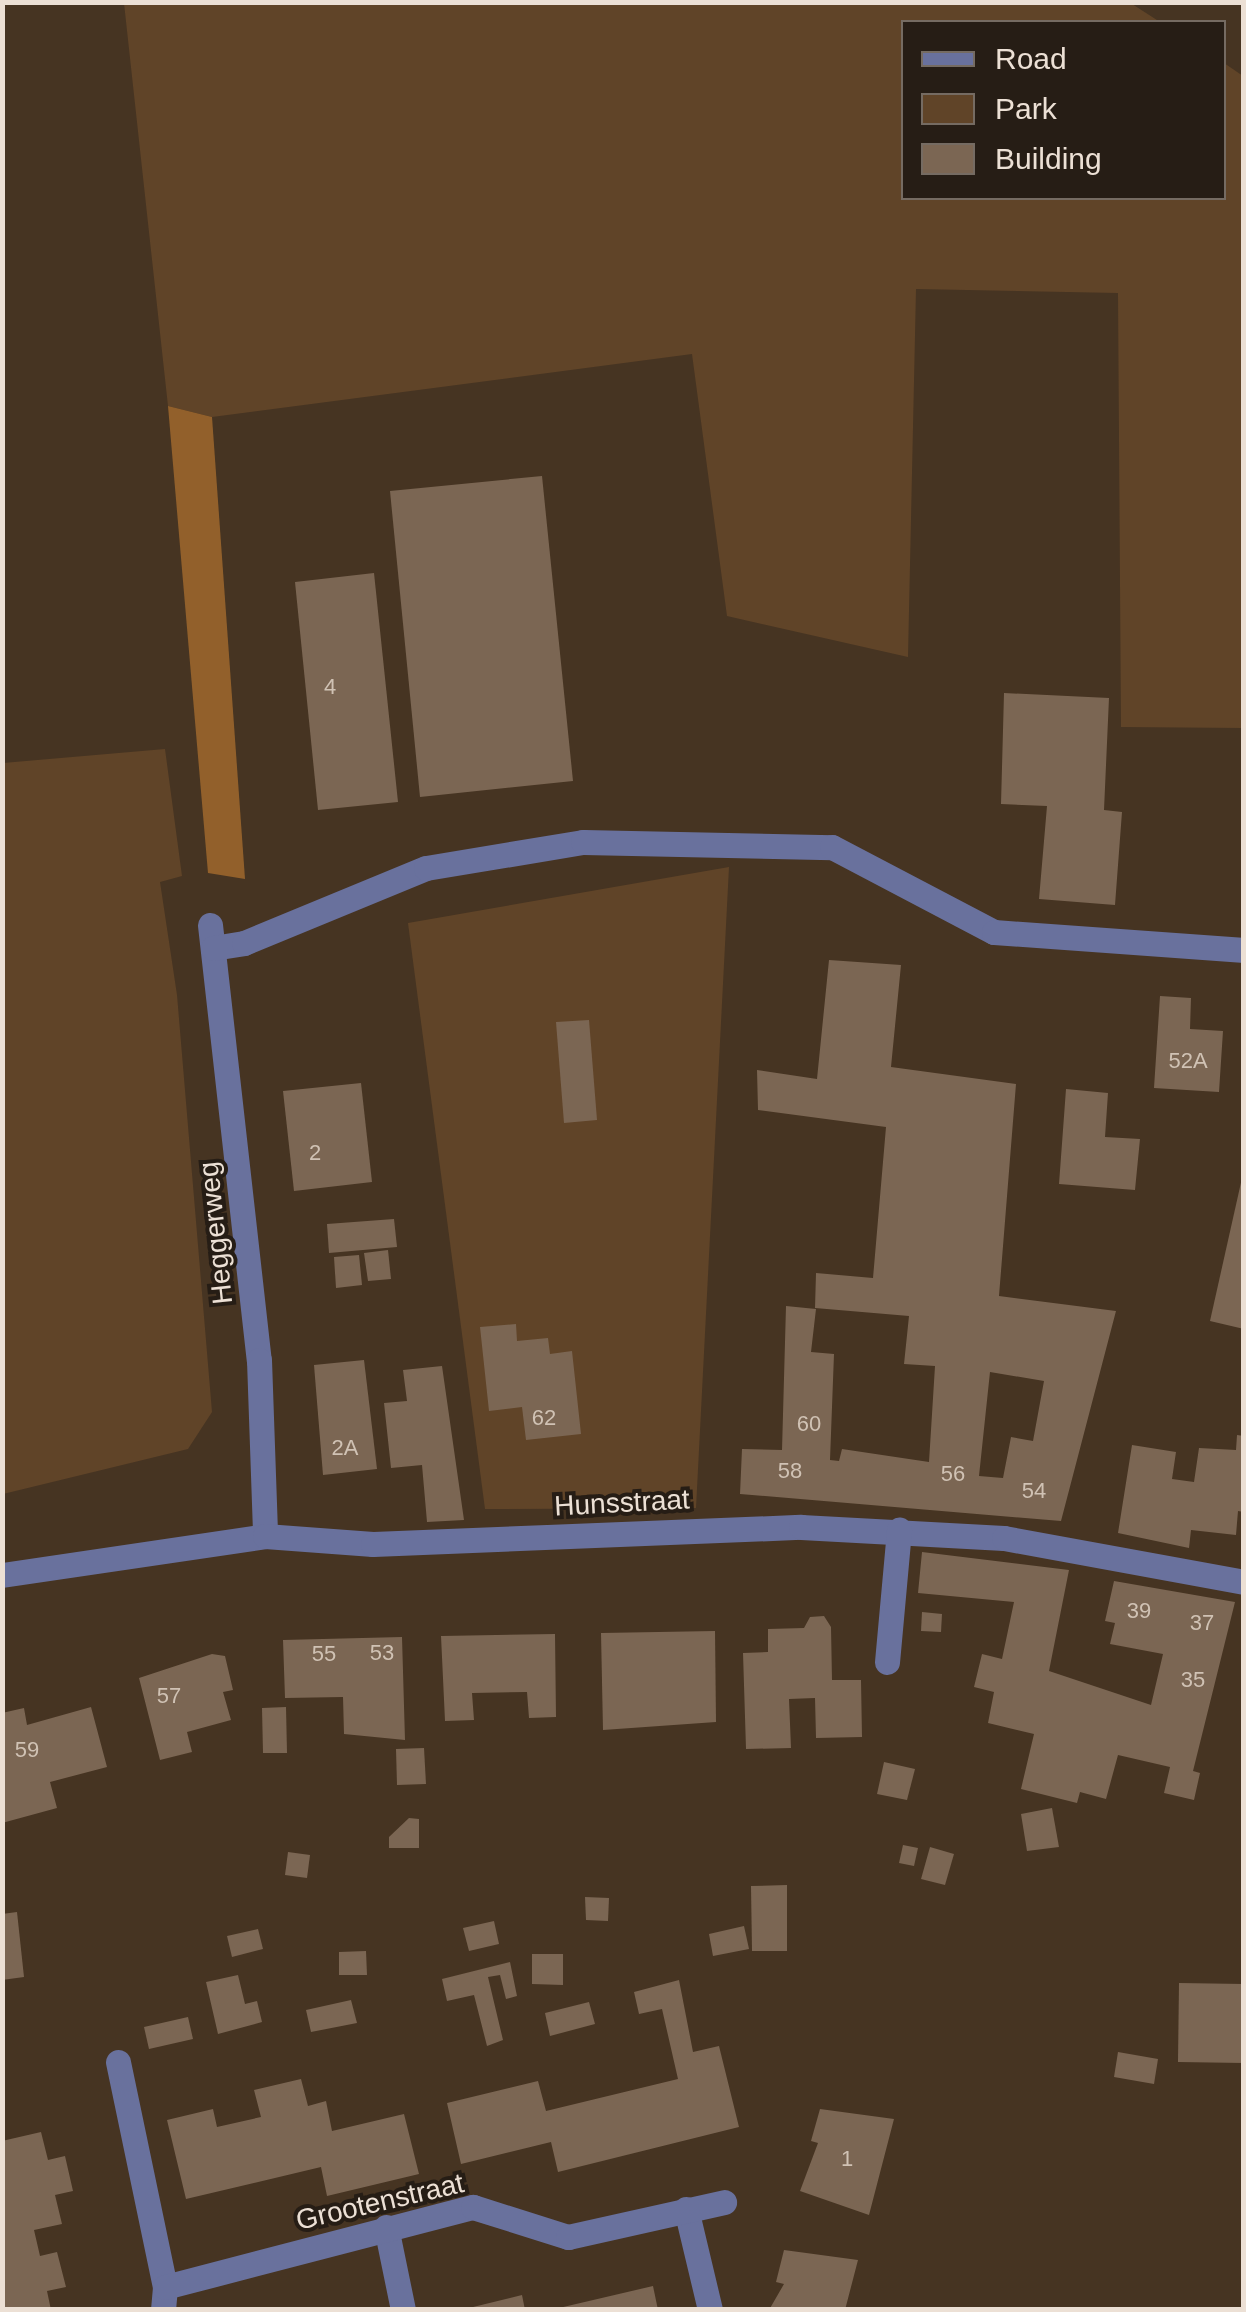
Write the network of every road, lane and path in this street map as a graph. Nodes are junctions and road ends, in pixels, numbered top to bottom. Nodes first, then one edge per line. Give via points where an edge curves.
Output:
1 (1244, 950) edge
2 (899, 1530) junction
3 (265, 1536) junction
4 (2, 1575) edge
5 (1244, 1582) edge
6 (887, 1662) dead end
7 (118, 2062) dead end
8 (724, 2202) dead end
9 (686, 2210) junction
10 (386, 2226) junction
11 (164, 2298) edge
12 (403, 2310) edge
13 (710, 2310) edge

1 - 3 street, Heggerweg via 994,932 832,847 583,842 426,868 244,943 212,936 259,1360
2 - 3 street, Hunsstraat via 748,1527 372,1544
2 - 5 street, Hunsstraat via 1004,1538
2 - 6 street
3 - 4 street, Hunsstraat
7 - 11 street
8 - 9 street, Grootenstraat
9 - 10 street, Grootenstraat via 568,2237 473,2207
9 - 13 street
10 - 11 street, Grootenstraat
10 - 12 street

